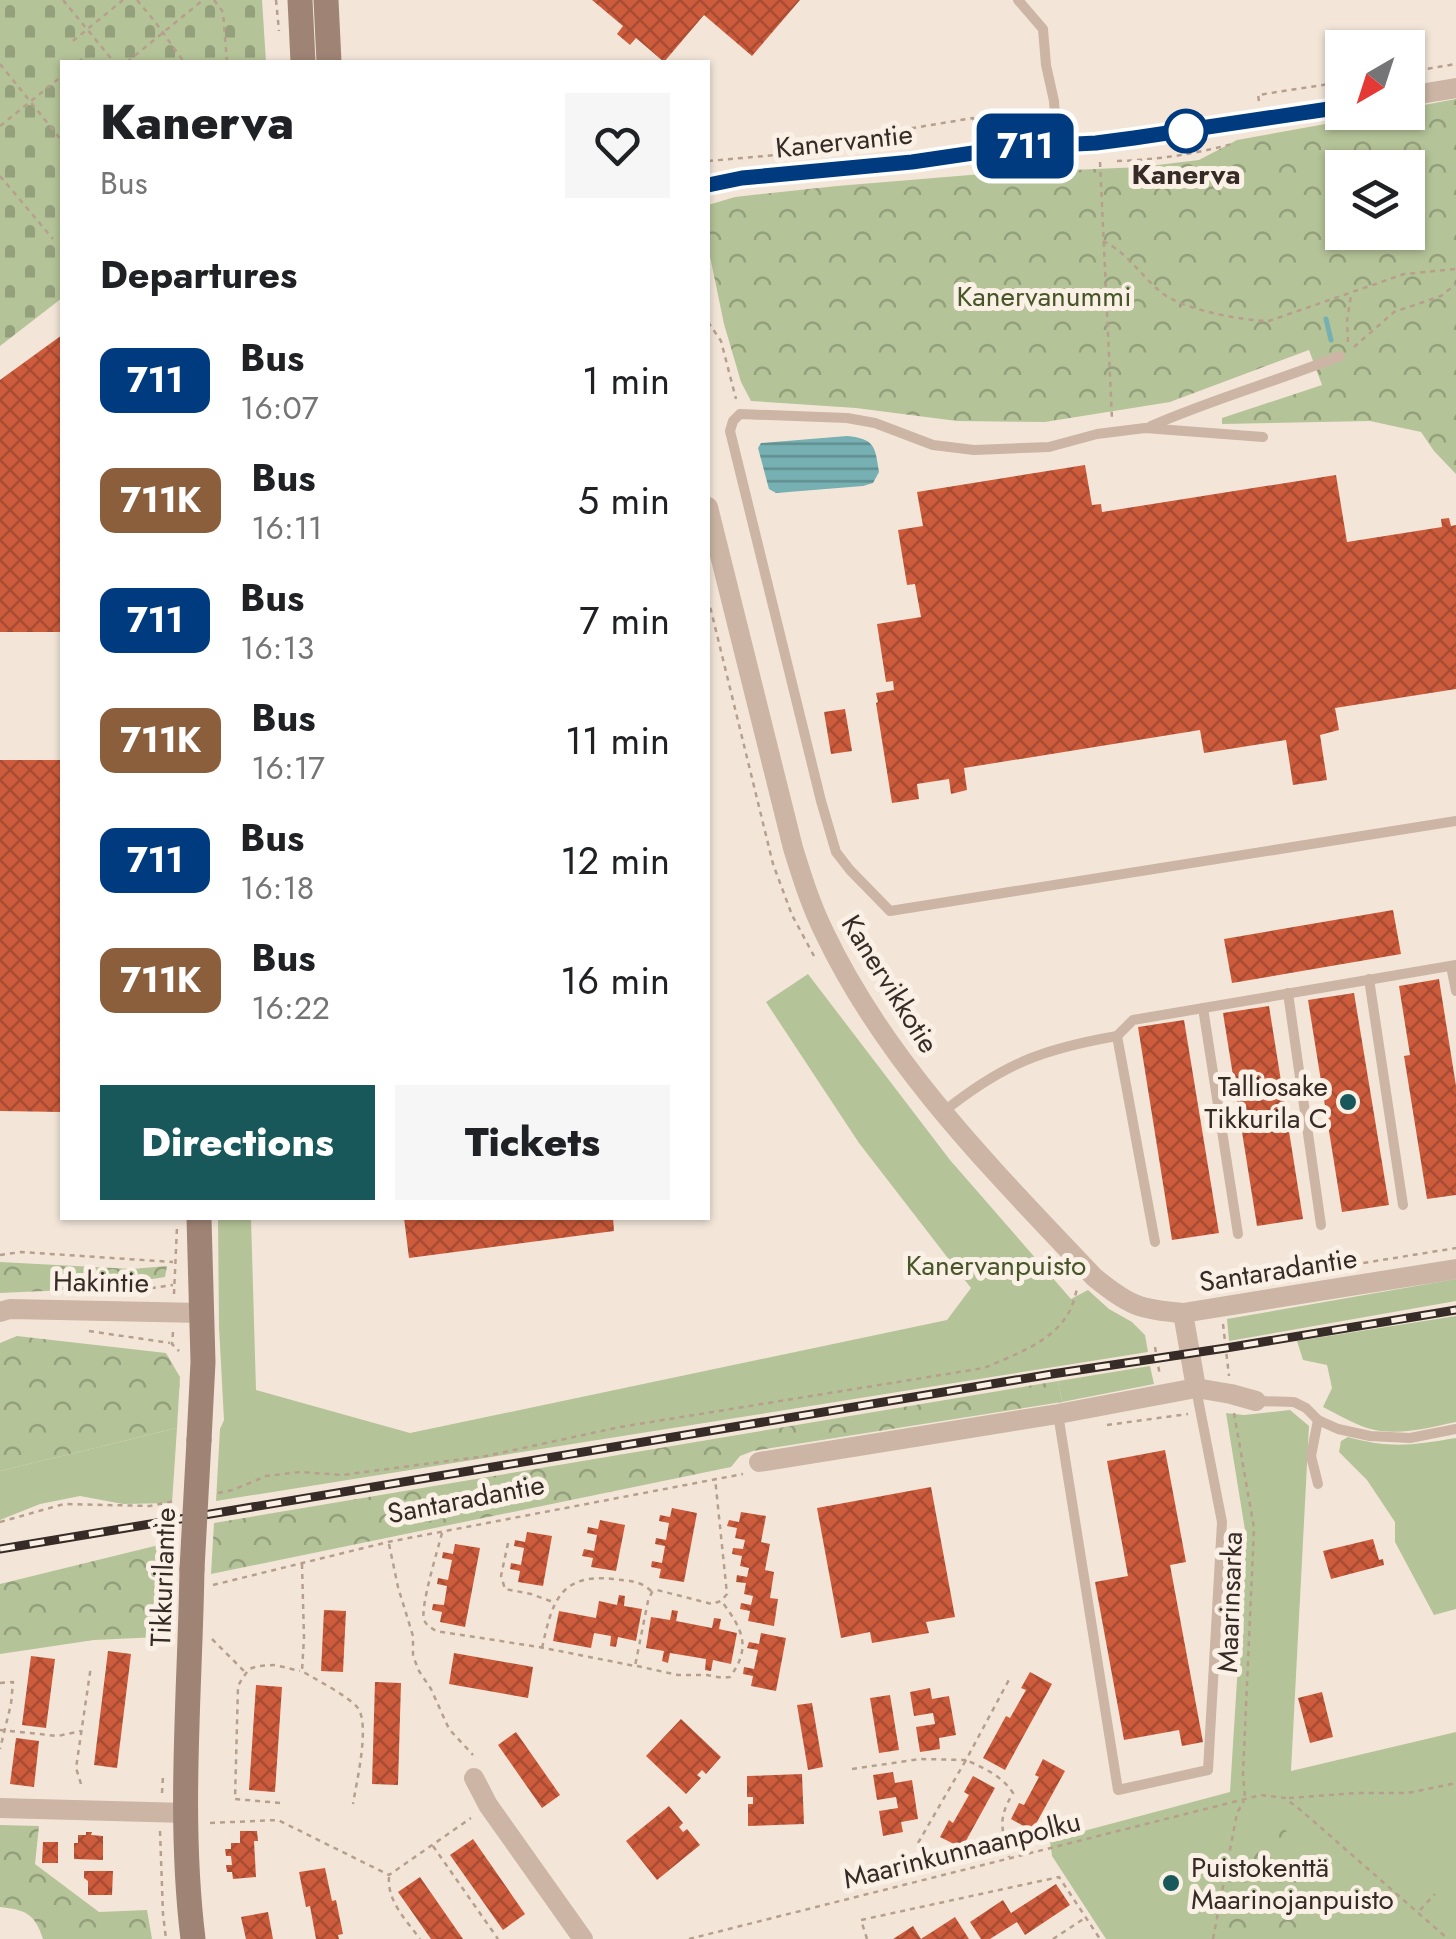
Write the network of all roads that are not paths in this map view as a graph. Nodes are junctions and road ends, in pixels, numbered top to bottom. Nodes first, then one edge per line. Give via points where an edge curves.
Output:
1 (300, 0) edge
2 (326, 0) edge
3 (1018, 0) edge
4 (302, 60) edge
5 (329, 60) edge
6 (1456, 88) edge
7 (1425, 93) edge
8 (1325, 110) edge
9 (1057, 144) junction
10 (710, 184) edge
11 (1340, 356) road end
12 (1146, 428) junction
13 (1263, 436) dead end
14 (710, 515) edge
15 (1456, 821) edge
16 (1454, 966) edge
17 (1369, 979) junction
18 (1456, 991) edge
19 (1288, 993) junction
20 (1204, 1008) junction
21 (1117, 1036) junction
22 (944, 1112) junction
23 (1402, 1205) dead end
24 (199, 1220) edge
25 (1321, 1225) dead end
26 (1238, 1234) dead end
27 (1156, 1242) dead end
28 (1456, 1269) edge
29 (0, 1312) edge
30 (202, 1313) junction
31 (1183, 1314) junction
32 (1196, 1388) junction
33 (1256, 1401) joint
34 (1058, 1414) junction
35 (1318, 1420) junction
36 (1456, 1429) edge
37 (759, 1462) dead end
38 (1318, 1484) dead end
39 (474, 1778) dead end
40 (0, 1808) edge
41 (195, 1818) junction
42 (193, 1939) edge
43 (583, 1939) edge

1 - 4 main road
2 - 5 main road
3 - 9 lane via 1042,29
6 - 7 street
8 - 9 street, Kanervantie
9 - 10 street, Kanervantie
11 - 12 lane
12 - 13 lane
12 - 15 lane via 1049,447 974,450 933,445 847,418 740,414 733,421 730,431 816,783 836,852 850,870 890,911
14 - 22 street, Kanervikkotie via 808,894 864,1003
16 - 17 lane
16 - 18 lane
17 - 19 lane
17 - 23 lane
19 - 20 lane
19 - 25 lane
20 - 21 lane via 1133,1020
20 - 26 lane
21 - 22 lane via 1017,1062
21 - 27 lane
22 - 31 street, Kanervikkotie via 1082,1283 1148,1310
24 - 30 main road, Tikkurilantie
28 - 31 street, Santaradantie
29 - 30 street, Hakintie
30 - 41 main road, Tikkurilantie, bridge via 200,1577 185,1775
31 - 32 street, Santaradantie
32 - 33 street via 1232,1401
32 - 34 street
32 - 34 lane via 1222,1522 1208,1770 1118,1790
33 - 35 lane via 1294,1402
34 - 37 street
35 - 36 lane via 1392,1438
35 - 38 lane via 1311,1456
39 - 43 street
40 - 41 street
41 - 42 main road, Tikkurilantie via 185,1852

